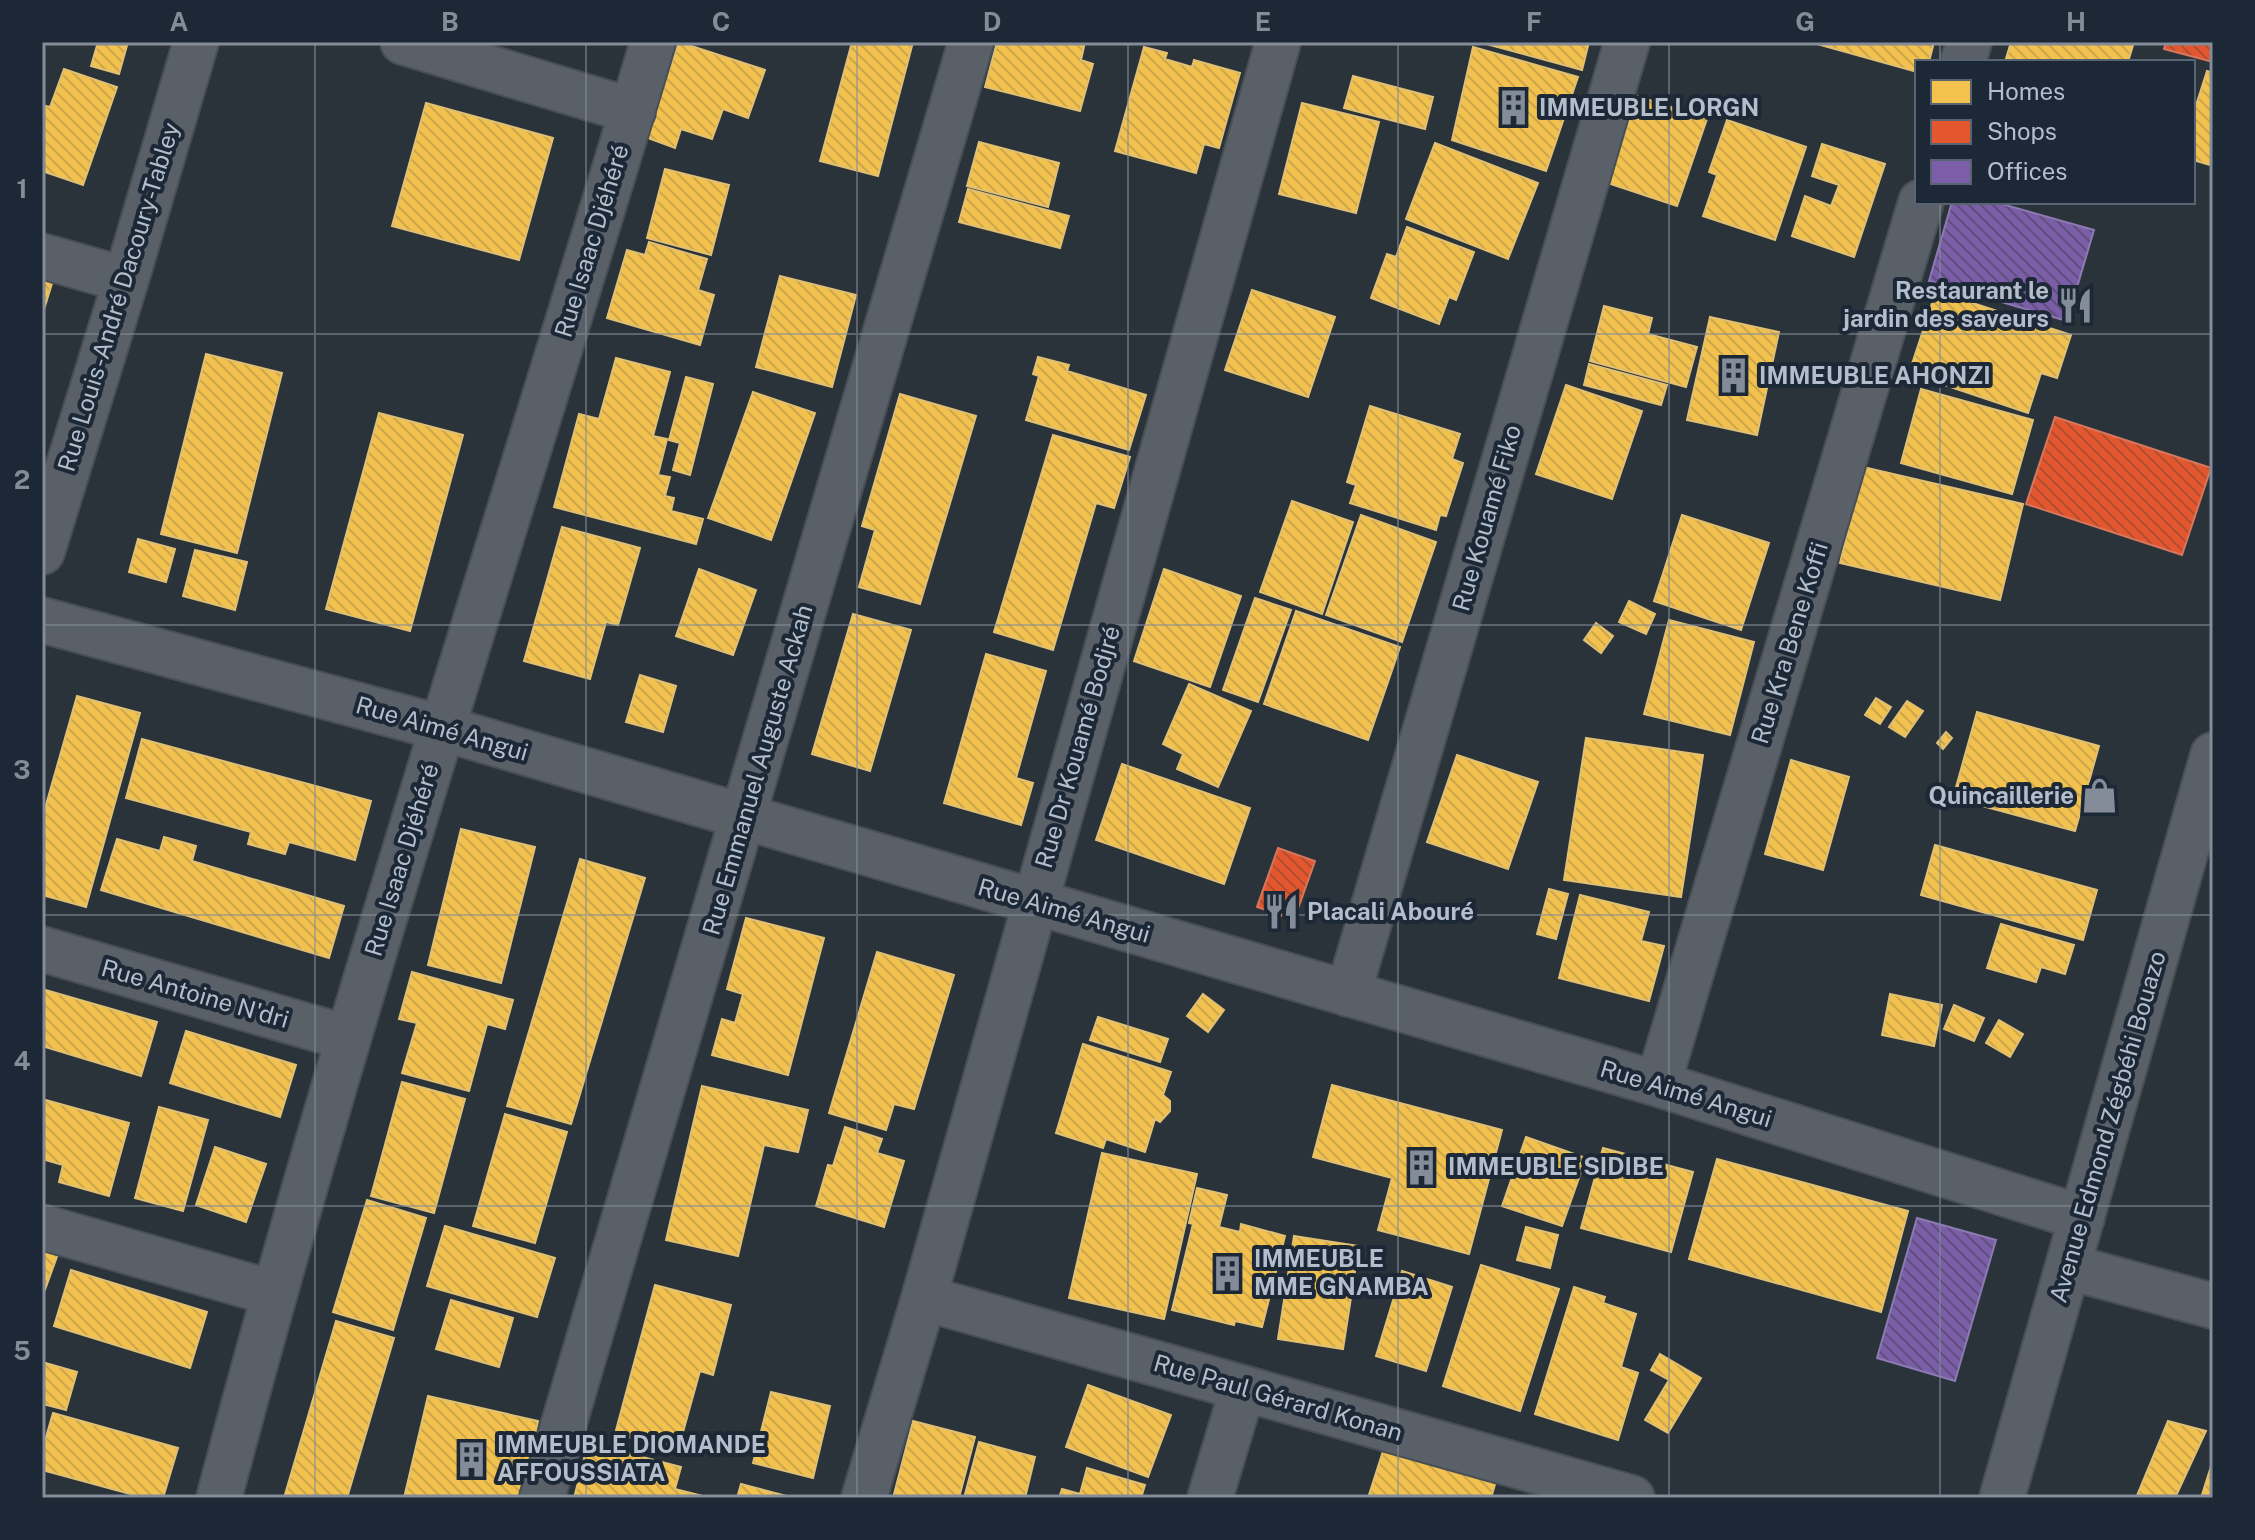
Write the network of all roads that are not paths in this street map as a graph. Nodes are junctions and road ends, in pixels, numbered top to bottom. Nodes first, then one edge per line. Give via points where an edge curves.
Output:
1 (196, 42) edge
2 (403, 42) edge
3 (653, 42) edge
4 (971, 42) edge
5 (1278, 42) edge
6 (1627, 42) edge
7 (633, 111) junction
8 (1920, 204) edge
9 (42, 256) edge
10 (126, 280) junction
11 (42, 552) edge
12 (42, 620) edge
13 (442, 728) junction
14 (2213, 755) edge
15 (745, 817) junction
16 (1034, 902) junction
17 (42, 949) edge
18 (1348, 994) junction
19 (348, 1038) junction
20 (1658, 1084) junction
21 (2082, 1218) junction
22 (42, 1227) edge
23 (2069, 1267) junction
24 (273, 1293) junction
25 (924, 1298) junction
26 (2213, 1306) edge
27 (1243, 1388) junction
28 (1540, 1486) edge
29 (219, 1498) edge
30 (542, 1498) edge
31 (864, 1498) edge
32 (1210, 1498) edge
33 (1632, 1498) edge
34 (2002, 1498) edge

1 - 10 street, Rue Louis-André Dacoury-Tabley
2 - 7 street
3 - 7 street, Rue Isaac Djéhéré
4 - 15 street, Rue Emmanuel Auguste Ackah
5 - 16 street, Rue Dr Kouamé Bodjré
6 - 18 street, Rue Kouamé Fiko
7 - 13 street, Rue Isaac Djéhéré
8 - 20 street, Rue Kra Bene Koffi
9 - 10 street
10 - 11 street, Rue Louis-André Dacoury-Tabley
12 - 13 street, Rue Aimé Angui
13 - 15 street, Rue Aimé Angui
13 - 19 street, Rue Isaac Djéhéré
14 - 21 street, Avenue Edmond Zégbéhi Bouazo
15 - 16 street, Rue Aimé Angui
15 - 30 street, Rue Emmanuel Auguste Ackah
16 - 18 street, Rue Aimé Angui
16 - 25 street, Rue Dr Kouamé Bodjré
17 - 19 street, Rue Antoine N'dri
18 - 20 street, Rue Aimé Angui
19 - 24 street, Rue Isaac Djéhéré
20 - 21 street, Rue Aimé Angui
21 - 23 street, Avenue Edmond Zégbéhi Bouazo
22 - 24 street
23 - 26 street
23 - 34 street, Avenue Edmond Zégbéhi Bouazo
24 - 29 street, Rue Isaac Djéhéré
25 - 27 street, Rue Paul Gérard Konan
25 - 31 street, Rue Dr Kouamé Bodjré
27 - 28 street, Rue Paul Gérard Konan
27 - 32 street
28 - 33 street, Rue Paul Gérard Konan

